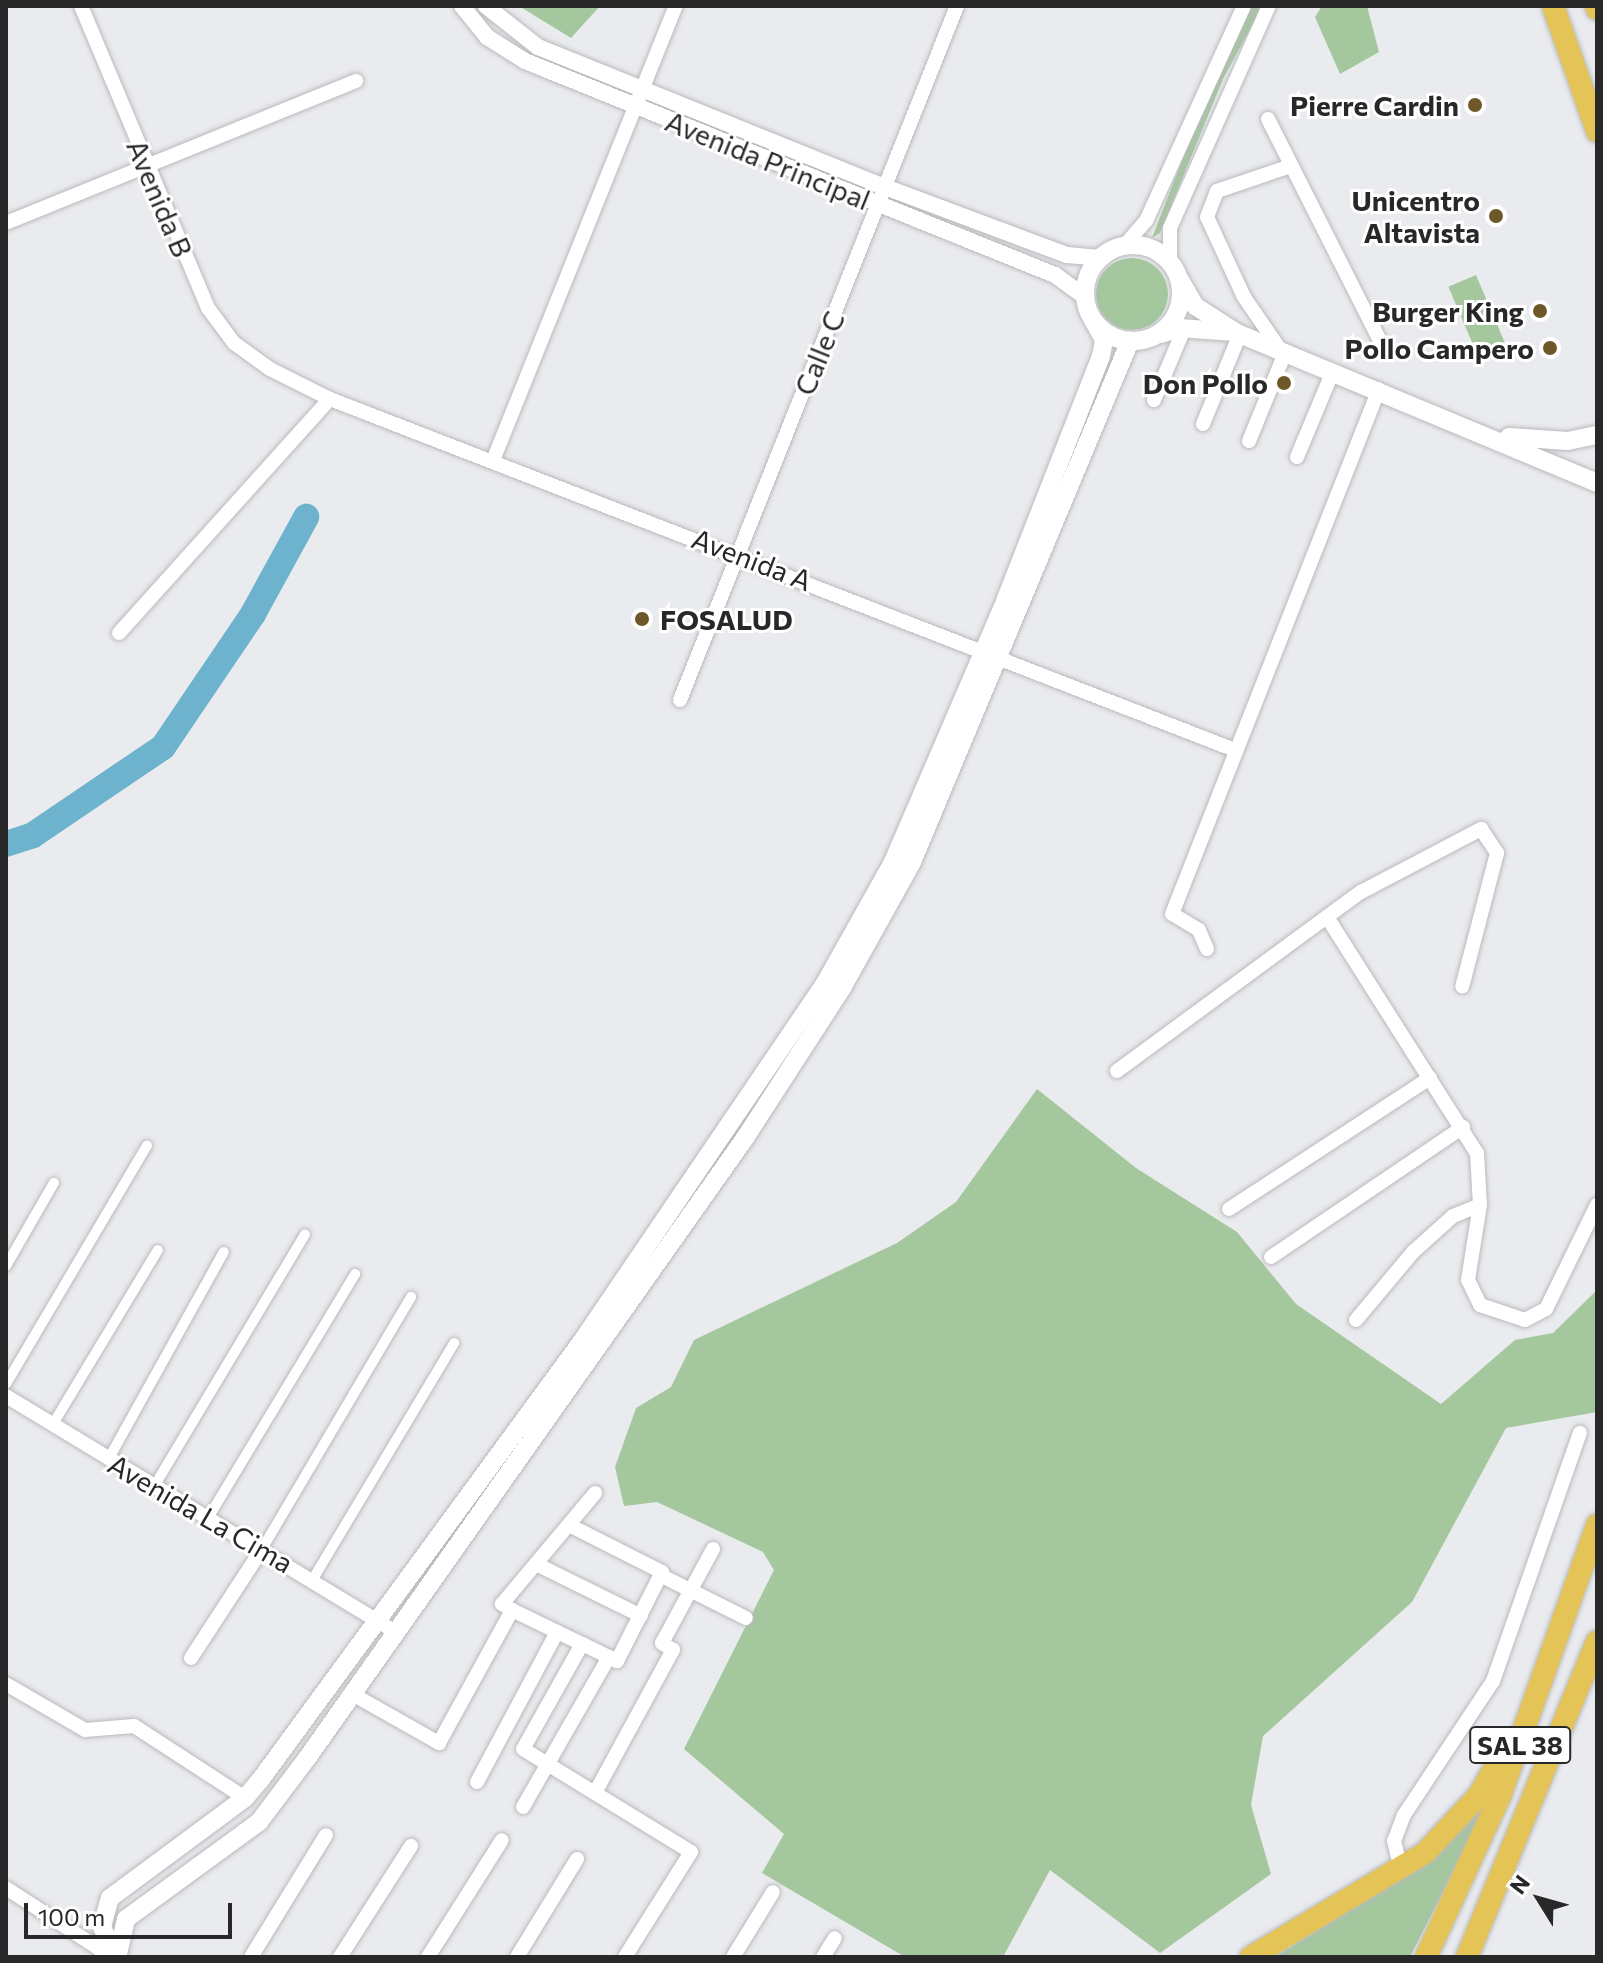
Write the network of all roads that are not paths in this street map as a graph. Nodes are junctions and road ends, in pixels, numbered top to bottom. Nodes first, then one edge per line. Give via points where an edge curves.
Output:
1 (81, 6) edge
2 (462, 6) edge
3 (486, 6) edge
4 (676, 6) edge
5 (957, 6) edge
6 (1244, 6) edge
7 (1269, 6) edge
8 (1553, 6) edge
9 (356, 81) dead end
10 (642, 88) junction
11 (634, 105) junction
12 (1268, 119) dead end
13 (1597, 131) edge
14 (1288, 167) junction
15 (147, 169) junction
16 (885, 187) junction
17 (878, 205) junction
18 (6, 223) edge
19 (1124, 246) junction
20 (1100, 258) junction
21 (1170, 261) junction
22 (1180, 280) junction
23 (1085, 297) junction
24 (1244, 297) junction
25 (1093, 320) junction
26 (1184, 329) junction
27 (1243, 335) junction
28 (1153, 337) junction
29 (1379, 339) dead end
30 (1130, 341) junction
31 (1283, 352) junction
32 (270, 369) joint
33 (1333, 371) junction
34 (1379, 389) junction
35 (330, 399) junction
36 (1154, 400) dead end
37 (1203, 424) dead end
38 (1490, 434) junction
39 (1597, 435) edge
40 (1249, 441) dead end
41 (1297, 457) dead end
42 (494, 458) junction
43 (1597, 483) edge
44 (739, 554) junction
45 (119, 633) dead end
46 (991, 652) junction
47 (680, 700) dead end
48 (1235, 750) junction
49 (1327, 917) junction
50 (1207, 949) dead end
51 (1462, 987) dead end
52 (1117, 1071) dead end
53 (1430, 1078) junction
54 (1463, 1127) junction
55 (147, 1146) dead end
56 (54, 1183) dead end
57 (1480, 1205) junction
58 (1597, 1205) edge
59 (1229, 1209) dead end
60 (305, 1234) dead end
61 (158, 1250) dead end
62 (224, 1252) dead end
63 (1271, 1257) dead end
64 (6, 1266) edge
65 (355, 1274) dead end
66 (411, 1297) dead end
67 (1356, 1320) dead end
68 (454, 1343) dead end
69 (6, 1384) edge
70 (6, 1396) edge
71 (53, 1424) junction
72 (1580, 1433) dead end
73 (108, 1460) junction
74 (155, 1485) junction
75 (595, 1493) dead end
76 (208, 1518) junction
77 (569, 1525) junction
78 (1597, 1525) edge
79 (262, 1549) junction
80 (713, 1549) dead end
81 (536, 1564) junction
82 (660, 1575) junction
83 (313, 1579) junction
84 (691, 1590) junction
85 (512, 1610) junction
86 (641, 1616) junction
87 (746, 1618) dead end
88 (381, 1619) junction
89 (395, 1632) junction
90 (557, 1632) junction
91 (582, 1644) junction
92 (1596, 1644) edge
93 (1556, 1648) junction
94 (609, 1657) junction
95 (191, 1658) dead end
96 (6, 1684) edge
97 (354, 1695) junction
98 (548, 1763) junction
99 (477, 1782) dead end
100 (596, 1791) junction
101 (245, 1798) junction
102 (523, 1807) dead end
103 (326, 1835) dead end
104 (502, 1840) dead end
105 (411, 1846) dead end
106 (577, 1859) dead end
107 (1401, 1869) junction
108 (6, 1888) edge
109 (773, 1892) dead end
110 (835, 1938) dead end
111 (115, 1957) edge
112 (251, 1957) edge
113 (340, 1957) edge
114 (428, 1957) edge
115 (517, 1957) edge
116 (625, 1957) edge
117 (733, 1957) edge
118 (823, 1957) edge
119 (1251, 1957) edge
120 (1426, 1957) edge
121 (1467, 1957) edge

1 - 15 street, Avenida B
2 - 11 street, Avenida Principal via 502,48
3 - 10 street, Avenida Principal via 538,47
4 - 10 street
5 - 16 street, Calle C
6 - 19 street via 1148,217
7 - 21 street via 1170,228
8 - 13 highway
9 - 15 street
10 - 11 street
10 - 16 street, Avenida Principal
11 - 17 street, Avenida Principal
11 - 42 street
12 - 14 street
14 - 24 street via 1217,191 1207,217
14 - 29 street
15 - 18 street
15 - 32 street, Avenida B via 208,308 234,343
16 - 17 street, Calle C
16 - 20 street, Avenida Principal via 1067,255
17 - 23 street, Avenida Principal via 1055,275
17 - 44 street, Calle C
19 - 20 main road
19 - 21 main road via 1150,248
20 - 23 main road
21 - 22 main road
22 - 27 main road via 1195,306
22 - 28 main road via 1178,312
23 - 25 main road
24 - 27 street
24 - 31 street
25 - 30 main road
25 - 46 main road via 1104,340 1101,356
26 - 27 main road
26 - 28 main road
26 - 36 street
27 - 31 main road
27 - 37 street
28 - 30 main road
30 - 46 main road
31 - 33 main road
31 - 40 street
32 - 35 street, Avenida A
33 - 34 main road
33 - 41 street
34 - 38 main road
34 - 48 street
35 - 42 street, Avenida A
35 - 45 street
38 - 39 main road via 1544,441
38 - 43 main road
42 - 44 street, Avenida A
44 - 46 street, Avenida A
44 - 47 street, Calle C
46 - 48 street, Avenida A
46 - 88 main road via 892,864 824,985 582,1341
46 - 89 main road via 912,862 842,988 736,1151
48 - 50 street via 1172,914 1199,930
49 - 51 street via 1397,870 1485,830 1497,853
49 - 52 street
49 - 53 street
53 - 54 street
53 - 59 street
54 - 57 street via 1477,1153
54 - 63 street
55 - 69 street
56 - 64 street
57 - 58 street via 1470,1251 1472,1294 1492,1313 1525,1320 1556,1295
57 - 67 street via 1453,1216 1413,1252
60 - 74 street
61 - 71 street
62 - 73 street
65 - 76 street
66 - 79 street
68 - 83 street
70 - 71 street, Avenida La Cima
71 - 73 street, Avenida La Cima
72 - 107 street via 1493,1681 1404,1815 1394,1841
73 - 74 street, Avenida La Cima
74 - 76 street, Avenida La Cima
75 - 77 street
76 - 79 street, Avenida La Cima
77 - 81 street
77 - 82 street
78 - 93 highway, SAL 38
79 - 83 street, Avenida La Cima
79 - 95 street
80 - 84 street
81 - 85 street via 502,1604
81 - 86 street
82 - 84 street
82 - 86 street
83 - 88 street, Avenida La Cima
84 - 87 street
84 - 100 street via 662,1643 673,1650
85 - 90 street
85 - 97 street via 439,1743
86 - 94 street via 617,1661
88 - 89 street, Avenida La Cima
88 - 101 main road
89 - 97 main road
90 - 91 street
90 - 99 street
91 - 94 street
91 - 98 street via 523,1749
92 - 93 highway
92 - 121 highway, SAL 38
93 - 107 highway via 1479,1795 1445,1835
93 - 120 highway, SAL 38 via 1471,1865
94 - 98 street
96 - 101 street via 85,1730 134,1726
97 - 111 main road via 259,1822 126,1919
98 - 100 street
98 - 102 street
100 - 116 street via 691,1852
101 - 111 main road via 110,1898 102,1927
103 - 112 street
104 - 114 street
105 - 113 street
106 - 115 street
107 - 119 highway
108 - 111 street
109 - 117 street
110 - 118 street

